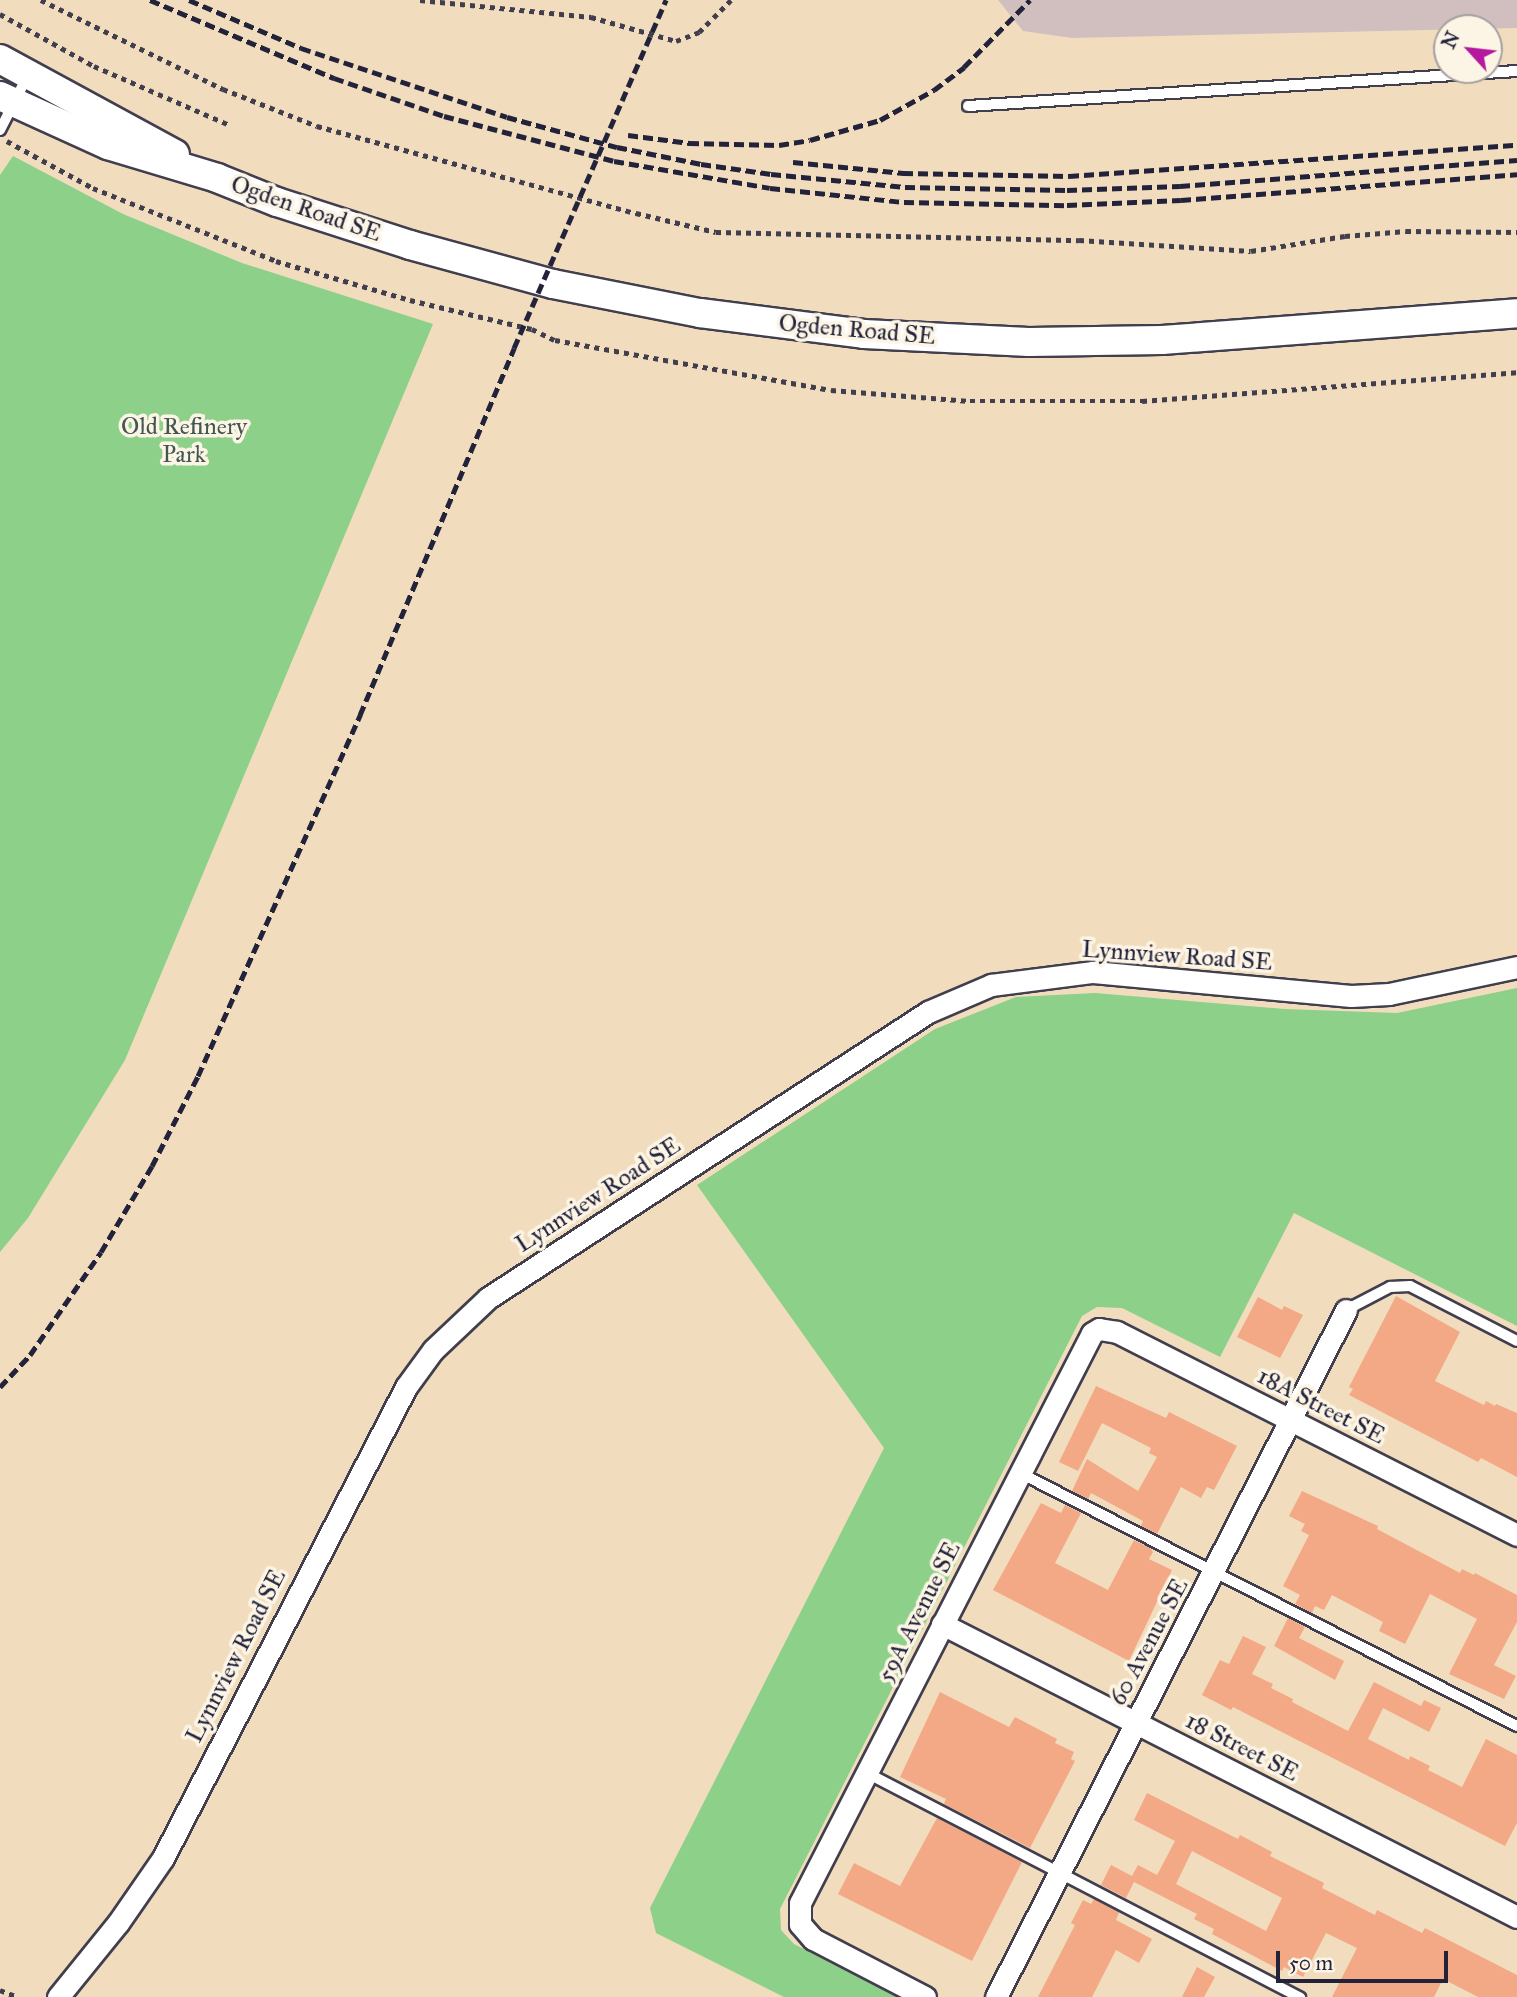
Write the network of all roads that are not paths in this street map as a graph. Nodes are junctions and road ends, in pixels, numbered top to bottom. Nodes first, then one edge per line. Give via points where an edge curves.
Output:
1 (0, 59) edge
2 (1517, 71) edge
3 (28, 75) junction
4 (7, 99) edge
5 (968, 106) dead end
6 (0, 130) edge
7 (217, 178) junction
8 (1517, 313) edge
9 (1517, 967) edge
10 (1346, 1310) joint
11 (1099, 1329) joint
12 (1517, 1341) edge
13 (1290, 1420) junction
14 (1020, 1473) junction
15 (1517, 1535) edge
16 (1214, 1572) junction
17 (942, 1625) junction
18 (1136, 1723) junction
19 (1517, 1726) edge
20 (867, 1773) junction
21 (1059, 1874) junction
22 (1517, 1917) edge
23 (58, 1997) edge
24 (925, 1997) edge
25 (996, 1997) edge
26 (1300, 1997) edge

1 - 3 street, Ogden Road SE
2 - 5 lane
3 - 4 lane
3 - 7 street, Ogden Road SE
4 - 6 lane
4 - 7 street, Ogden Road SE via 108,145
7 - 8 street, Ogden Road SE via 410,245 527,278 699,313 864,334 1029,342 1162,340
9 - 23 street, Lynnview Road SE via 1389,994 1351,996 1093,972 991,985 928,1012 488,1298 433,1350 406,1387 163,1858
10 - 12 lane via 1390,1287 1410,1286
10 - 13 street, 60 Avenue SE
11 - 13 street, 18A Street SE via 1117,1332
11 - 14 street, 59A Avenue SE via 1086,1343
13 - 15 street, 18A Street SE
13 - 16 street, 60 Avenue SE
14 - 16 lane
14 - 17 street, 59A Avenue SE
16 - 18 street, 60 Avenue SE
16 - 19 lane
17 - 18 street, 18 Street SE
17 - 20 street, 59A Avenue SE
18 - 21 street, 60 Avenue SE
18 - 22 street, 18 Street SE
20 - 21 lane
20 - 24 street, 59A Avenue SE via 800,1903 800,1924 813,1940
21 - 25 street, 60 Avenue SE
21 - 26 lane

